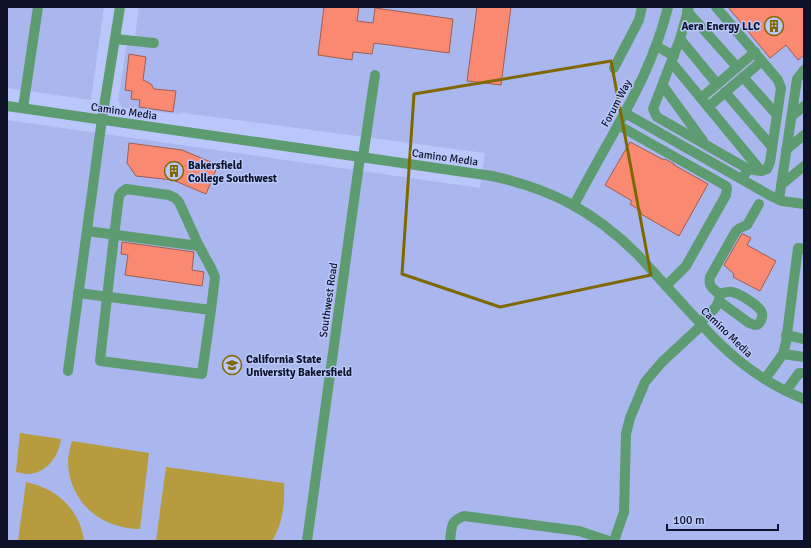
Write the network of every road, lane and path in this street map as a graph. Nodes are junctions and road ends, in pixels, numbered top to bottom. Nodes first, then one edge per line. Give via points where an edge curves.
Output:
1 (38, 7) edge
2 (120, 7) edge
3 (642, 7) edge
4 (668, 7) edge
5 (716, 7) edge
6 (688, 9) edge
7 (115, 38) junction
8 (680, 39) junction
9 (154, 43) dead end
10 (656, 46) junction
11 (755, 52) junction
12 (673, 59) junction
13 (762, 61) junction
14 (737, 67) junction
15 (614, 68) dead end
16 (804, 70) edge
17 (375, 75) dead end
18 (743, 77) junction
19 (717, 84) junction
20 (663, 86) junction
21 (725, 92) junction
22 (701, 98) junction
23 (7, 106) edge
24 (708, 106) junction
25 (804, 106) edge
26 (23, 108) junction
27 (625, 113) junction
28 (777, 115) junction
29 (792, 116) junction
30 (102, 120) junction
31 (618, 125) junction
32 (804, 135) edge
33 (706, 144) junction
34 (772, 147) junction
35 (786, 150) junction
36 (361, 157) junction
37 (804, 166) edge
38 (748, 169) junction
39 (761, 171) junction
40 (742, 179) junction
41 (781, 185) junction
42 (779, 200) junction
43 (802, 202) edge
44 (759, 204) dead end
45 (574, 205) junction
46 (87, 231) junction
47 (114, 234) junction
48 (199, 246) junction
49 (804, 249) edge
50 (666, 286) junction
51 (78, 293) junction
52 (107, 297) junction
53 (211, 310) junction
54 (701, 324) junction
55 (786, 336) junction
56 (804, 339) edge
57 (783, 354) junction
58 (804, 357) edge
59 (68, 371) dead end
60 (804, 373) edge
61 (765, 379) junction
62 (786, 391) junction
63 (804, 399) edge
64 (307, 541) edge
65 (450, 541) edge
66 (609, 541) edge
67 (614, 541) edge

1 - 26 street
2 - 7 street
3 - 15 street via 639,20
4 - 10 street, Forum Way
5 - 11 street
6 - 8 street
6 - 14 street
7 - 9 street
7 - 30 street
8 - 12 street
8 - 19 street
10 - 12 street
10 - 27 street, Forum Way
11 - 13 street
11 - 14 street
12 - 20 street
12 - 22 street
13 - 18 street
13 - 28 street via 778,80 781,88
14 - 19 street
16 - 29 street via 797,79
17 - 36 street, Southwest Road
18 - 21 street
18 - 28 street
19 - 22 street
20 - 33 street
20 - 33 street via 653,109 657,117
21 - 24 street
21 - 34 street
22 - 24 street
23 - 26 street, Camino Media
24 - 39 street
25 - 29 street
26 - 30 street, Camino Media
27 - 31 street, Forum Way
27 - 40 street
28 - 34 street
29 - 35 street
30 - 36 street, Camino Media
30 - 46 street
31 - 45 street, Forum Way
31 - 50 street via 727,188 726,195 686,266
32 - 35 street
33 - 38 street
34 - 39 street via 770,162 767,168
35 - 41 street
36 - 45 street, Camino Media via 510,180 532,186
36 - 64 street, Southwest Road
37 - 41 street
38 - 39 street
38 - 40 street
40 - 42 street
41 - 42 street
42 - 43 street
44 - 54 street via 747,225 736,231 710,277 710,286 719,298 712,312
45 - 50 street, Camino Media via 603,224 625,243
46 - 47 street
46 - 51 street
47 - 48 street
47 - 48 street via 121,193 126,189 157,193 175,198
47 - 52 street
48 - 53 street via 215,276
49 - 55 street via 798,248
50 - 54 street, Camino Media
51 - 52 street
51 - 59 street
52 - 53 street
52 - 53 street via 100,361 202,374
54 - 61 street, Camino Media via 733,356
54 - 67 street via 645,382 630,418 626,434 624,512
55 - 56 street
55 - 57 street
57 - 58 street
57 - 61 street
60 - 62 street via 799,373
61 - 62 street, Camino Media
62 - 63 street, Camino Media
65 - 66 street via 452,524 457,518 464,516 579,531

